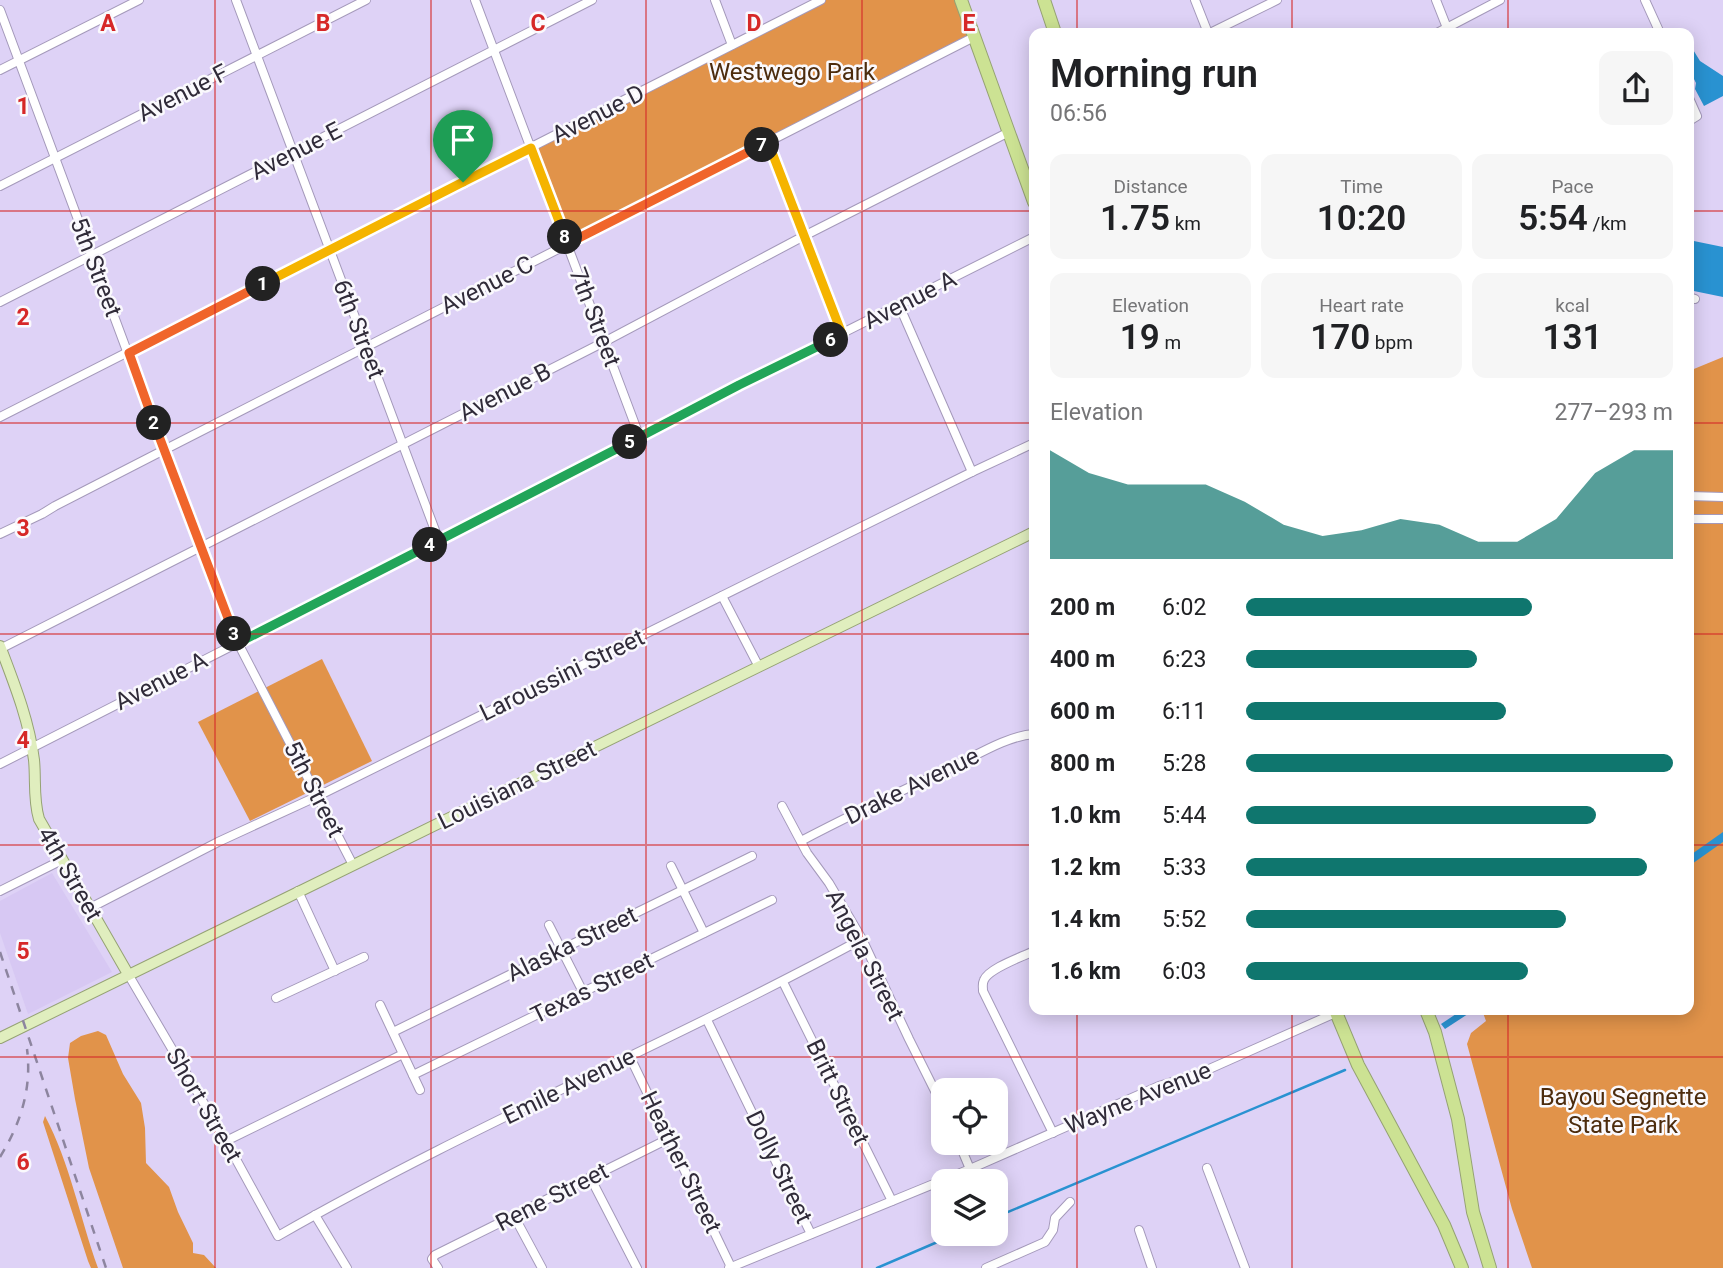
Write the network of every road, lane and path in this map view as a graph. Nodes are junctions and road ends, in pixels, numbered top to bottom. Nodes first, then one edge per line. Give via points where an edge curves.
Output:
1 (139, 0) edge
2 (236, 0) edge
3 (366, 0) edge
4 (475, 0) edge
5 (592, 0) edge
6 (715, 0) edge
7 (821, 0) edge
8 (961, 0) edge
9 (1044, 0) edge
10 (1195, 0) edge
11 (1277, 0) edge
12 (1436, 0) edge
13 (1500, 0) edge
14 (1645, 0) edge
15 (0, 10) edge
16 (1053, 28) edge
17 (1207, 28) edge
18 (1219, 28) edge
19 (1447, 28) edge
20 (1453, 28) edge
21 (1658, 28) edge
22 (974, 37) junction
23 (732, 45) junction
24 (494, 49) junction
25 (257, 55) junction
26 (20, 60) junction
27 (0, 70) edge
28 (1009, 132) junction
29 (768, 142) junction
30 (531, 148) junction
31 (293, 152) junction
32 (55, 159) junction
33 (0, 186) edge
34 (1029, 188) edge
35 (804, 236) junction
36 (1029, 240) edge
37 (567, 244) junction
38 (329, 250) junction
39 (91, 255) junction
40 (0, 302) edge
41 (899, 305) junction
42 (842, 334) junction
43 (604, 342) junction
44 (366, 347) junction
45 (129, 353) junction
46 (0, 417) edge
47 (640, 438) junction
48 (402, 444) junction
49 (1029, 445) edge
50 (164, 450) junction
51 (972, 472) junction
52 (1694, 496) edge
53 (1723, 497) edge
54 (1694, 519) edge
55 (1723, 519) edge
56 (0, 534) edge
57 (1029, 534) edge
58 (439, 541) junction
59 (200, 547) junction
60 (722, 596) junction
61 (238, 643) junction
62 (0, 648) edge
63 (759, 667) junction
64 (1029, 735) edge
65 (32, 748) junction
66 (0, 764) edge
67 (318, 796) junction
68 (782, 806) dead end
69 (801, 841) junction
70 (752, 856) dead end
71 (62, 860) junction
72 (353, 865) junction
73 (671, 866) dead end
74 (683, 890) junction
75 (0, 891) edge
76 (298, 891) junction
77 (772, 900) dead end
78 (90, 908) junction
79 (549, 925) dead end
80 (704, 933) junction
81 (862, 939) junction
82 (561, 949) junction
83 (1029, 953) edge
84 (365, 957) dead end
85 (335, 971) junction
86 (128, 974) junction
87 (783, 982) junction
88 (583, 992) junction
89 (276, 998) dead end
90 (380, 1005) dead end
91 (1328, 1015) edge
92 (1339, 1015) edge
93 (1428, 1015) edge
94 (707, 1020) junction
95 (393, 1032) junction
96 (0, 1038) edge
97 (403, 1054) junction
98 (630, 1057) junction
99 (413, 1076) junction
100 (931, 1083) edge
101 (420, 1090) dead end
102 (1053, 1133) junction
103 (670, 1138) junction
104 (226, 1141) junction
105 (964, 1155) edge
106 (1207, 1168) dead end
107 (970, 1169) joint
108 (590, 1177) junction
109 (931, 1186) edge
110 (892, 1201) junction
111 (1070, 1202) dead end
112 (315, 1215) junction
113 (514, 1216) junction
114 (1139, 1230) dead end
115 (811, 1234) junction
116 (278, 1236) joint
117 (347, 1268) edge
118 (438, 1268) edge
119 (542, 1268) edge
120 (637, 1268) edge
121 (730, 1268) edge
122 (986, 1268) edge
123 (1152, 1268) edge
124 (1245, 1268) edge
125 (1462, 1268) edge
126 (1490, 1268) edge

1 - 26 street
2 - 25 street, 6th Street
3 - 25 street, Avenue F
4 - 24 street, 7th Street
5 - 24 street, Avenue E
6 - 23 street
7 - 23 street, Avenue D
8 - 22 highway
9 - 16 highway
10 - 17 street
11 - 18 street
12 - 19 street
13 - 20 street
14 - 21 street
15 - 26 street, 5th Street
22 - 28 highway
22 - 29 street, Avenue C
23 - 30 street, Avenue D
24 - 30 street, 7th Street
24 - 31 street, Avenue E
25 - 31 street, 6th Street
25 - 32 street, Avenue F
26 - 27 street
26 - 32 street, 5th Street
28 - 34 highway
28 - 35 street, Avenue B
29 - 35 street
29 - 37 street, Avenue C
30 - 37 street, 7th Street
30 - 38 street, Avenue D
31 - 38 street, 6th Street
31 - 39 street, Avenue E
32 - 33 street, Avenue F
32 - 39 street, 5th Street
35 - 42 street
35 - 43 street, Avenue B
36 - 41 street, Avenue A
37 - 43 street, 7th Street
37 - 44 street, Avenue C
38 - 44 street, 6th Street
38 - 45 street, Avenue D
39 - 40 street, Avenue E
39 - 45 street, 5th Street
41 - 42 street, Avenue A
41 - 51 street
42 - 47 street, Avenue A
43 - 47 street, 7th Street
43 - 48 street, Avenue B
44 - 48 street, 6th Street
44 - 50 street, Avenue C
45 - 46 street, Avenue D
45 - 50 street, 5th Street
47 - 58 street, Avenue A
48 - 58 street, 6th Street
48 - 59 street, Avenue B
49 - 51 street, Laroussini Street
50 - 56 street, Avenue C
50 - 59 street, 5th Street
51 - 60 street, Laroussini Street
52 - 53 street
54 - 55 street
57 - 63 main road, Louisiana Street
58 - 61 street, Avenue A
59 - 61 street, 5th Street
59 - 62 street, Avenue B
60 - 63 street
60 - 67 street, Laroussini Street
61 - 65 street, Avenue A
61 - 67 street, 5th Street
62 - 65 main road, 4th Street via 24,710
63 - 72 main road, Louisiana Street
64 - 69 street, Drake Avenue via 995,746
65 - 66 street, Avenue A
65 - 71 main road, 4th Street via 35,806
67 - 72 street, 5th Street
67 - 78 street, Laroussini Street
68 - 69 street, Angela Street
69 - 81 street, Angela Street
70 - 74 street, Alaska Street
71 - 75 street
71 - 78 main road, 4th Street
72 - 76 main road, Louisiana Street
73 - 74 street
74 - 80 street
74 - 82 street, Alaska Street
76 - 85 street
76 - 86 main road, Louisiana Street
77 - 80 street, Texas Street
78 - 86 main road, 4th Street
79 - 82 street
80 - 88 street, Texas Street
81 - 87 street, Emile Avenue
81 - 100 street, Angela Street
82 - 88 street
82 - 95 street, Alaska Street
83 - 102 street via 992,971 985,977 983,991
84 - 85 street
85 - 89 street
86 - 96 main road, Louisiana Street
86 - 104 street, Short Street
87 - 94 street, Emile Avenue
87 - 110 street, Britt Street
88 - 99 street, Texas Street
90 - 95 street
91 - 102 street, Wayne Avenue
92 - 125 highway via 1359,1065
93 - 126 highway via 1458,1119 1473,1212
94 - 98 street, Emile Avenue
94 - 115 street, Dolly Street
95 - 97 street
97 - 99 street
97 - 104 street
98 - 103 street, Heather Street
98 - 112 street, Emile Avenue
99 - 101 street
102 - 107 street, Wayne Avenue
103 - 108 street, Rene Street
103 - 121 street, Heather Street
104 - 116 street, Short Street
105 - 107 street
106 - 124 street
108 - 113 street, Rene Street
108 - 120 street
109 - 110 street, Dolly Street
110 - 115 street, Dolly Street
111 - 122 street via 1055,1218 1045,1242
112 - 116 street, Emile Avenue
112 - 117 street
113 - 118 street, Rene Street via 435,1255 432,1259
113 - 119 street
114 - 123 street
115 - 121 street

